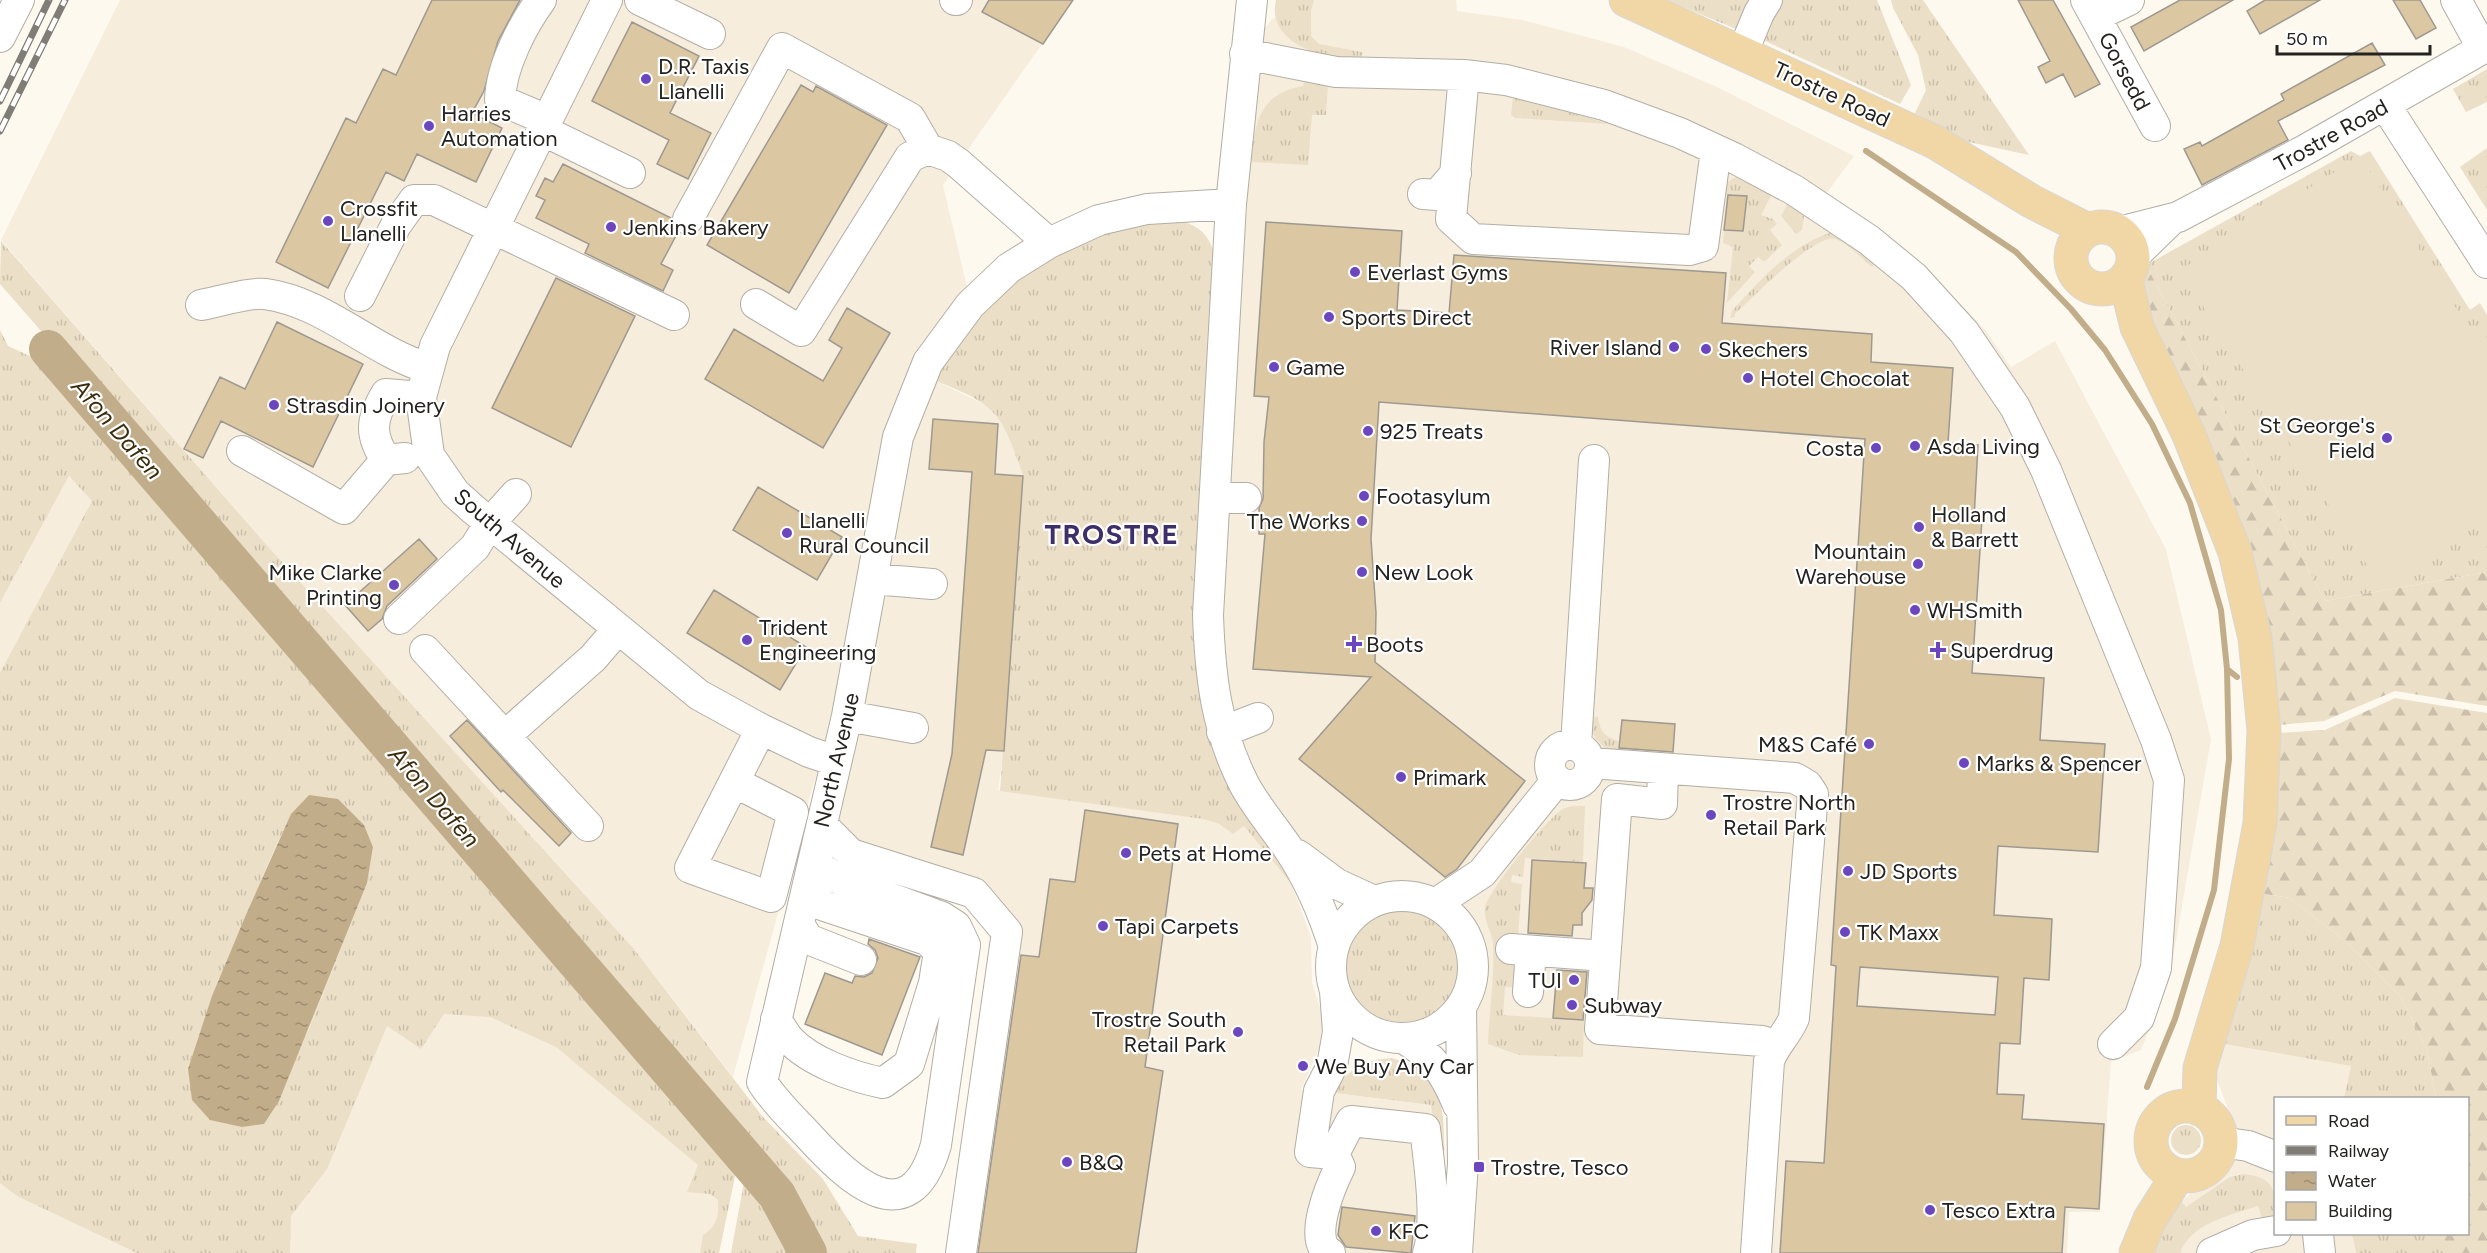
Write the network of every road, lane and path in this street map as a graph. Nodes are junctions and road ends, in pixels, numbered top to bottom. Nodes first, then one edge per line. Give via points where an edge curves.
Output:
1 (19, 0) edge
2 (542, 0) edge
3 (606, 0) edge
4 (640, 0) edge
5 (1252, 0) edge
6 (1626, 0) edge
7 (1767, 0) edge
8 (2130, 0) edge
9 (2456, 0) edge
10 (2091, 8) edge
11 (710, 34) dead end
12 (0, 37) edge
13 (2485, 47) edge
14 (1245, 54) junction
15 (1742, 54) junction
16 (1464, 75) junction
17 (2385, 105) junction
18 (545, 125) junction
19 (2154, 126) dead end
20 (928, 149) junction
21 (1716, 150) junction
22 (630, 173) dead end
23 (1456, 173) junction
24 (1423, 194) dead end
25 (1231, 204) junction
26 (688, 219) dead end
27 (493, 229) junction
28 (1049, 243) junction
29 (2106, 256) junction
30 (2487, 263) edge
31 (360, 296) dead end
32 (756, 304) dead end
33 (201, 305) dead end
34 (674, 315) dead end
35 (428, 368) junction
36 (421, 398) junction
37 (242, 451) dead end
38 (429, 455) junction
39 (386, 460) junction
40 (1594, 460) dead end
41 (516, 495) dead end
42 (1215, 498) junction
43 (1246, 498) dead end
44 (489, 524) junction
45 (874, 579) junction
46 (932, 584) dead end
47 (399, 619) dead end
48 (618, 629) junction
49 (425, 650) dead end
50 (847, 716) junction
51 (1258, 718) dead end
52 (913, 728) dead end
53 (761, 729) junction
54 (1222, 732) junction
55 (506, 735) junction
56 (1584, 754) junction
57 (836, 761) junction
58 (1663, 770) junction
59 (734, 782) dead end
60 (822, 825) junction
61 (588, 826) dead end
62 (1288, 848) junction
63 (815, 855) junction
64 (1482, 873) junction
65 (808, 886) junction
66 (1374, 901) junction
67 (1436, 904) junction
68 (844, 913) junction
69 (799, 924) junction
70 (1464, 932) junction
71 (826, 947) junction
72 (1334, 947) junction
73 (1605, 956) junction
74 (861, 960) dead end
75 (1335, 989) junction
76 (1528, 992) dead end
77 (1461, 1007) junction
78 (776, 1019) junction
79 (1395, 1037) junction
80 (2113, 1044) dead end
81 (1775, 1045) junction
82 (1332, 1066) junction
83 (2199, 1108) junction
84 (1462, 1116) junction
85 (2221, 1142) junction
86 (1334, 1154) junction
87 (2274, 1156) edge
88 (2178, 1175) junction
89 (2274, 1231) edge
90 (2318, 1235) edge
91 (961, 1253) edge
92 (1330, 1253) edge
93 (1428, 1253) edge
94 (1457, 1253) edge
95 (1756, 1253) edge
96 (2136, 1253) edge
97 (2212, 1253) edge
98 (2320, 1253) edge

1 - 12 street
2 - 18 street via 533,10 509,62 500,100
3 - 18 street, South Avenue
4 - 11 street
5 - 14 street
6 - 15 main road, Trostre Road
7 - 15 street
8 - 10 street, Gorsedd
9 - 13 street
10 - 19 street, Gorsedd
13 - 17 street, Trostre Road
14 - 16 street via 1336,72
14 - 25 street
15 - 29 main road, Trostre Road via 1935,142 2031,201
16 - 21 street via 1506,80 1604,105
16 - 23 street
17 - 29 street, Trostre Road
17 - 30 street
18 - 22 street
18 - 27 street, South Avenue
20 - 26 street via 910,118 782,48
20 - 28 street via 958,163
20 - 32 street via 910,157 801,331
21 - 23 street via 1703,246 1689,250 1473,239 1451,219
21 - 80 street via 1794,190 1869,240 1914,277 1964,332 2015,407 2046,470 2169,780 2156,968 2139,1018
23 - 24 street via 1437,195
25 - 28 street, North Avenue via 1147,209 1099,220
25 - 42 street
27 - 31 street via 434,200 414,200 396,225
27 - 34 street
27 - 35 street, South Avenue
28 - 45 street, North Avenue via 1009,268 970,305 928,362 898,437
29 - 83 main road via 2189,435 2235,552 2256,638 2264,730 2260,823 2236,946 2200,1068
33 - 35 street via 263,293 314,309
35 - 36 street, South Avenue
36 - 38 street, South Avenue
36 - 39 street via 386,394 376,411 374,442
37 - 39 street via 344,509
38 - 39 street
38 - 44 street, South Avenue via 455,493
40 - 56 street
41 - 44 street
42 - 43 street
42 - 54 street via 1208,615 1210,670
44 - 47 street via 475,547
44 - 48 street, South Avenue
45 - 46 street
45 - 50 street, North Avenue
48 - 53 street, South Avenue via 699,695
48 - 55 street via 592,658
49 - 55 street
50 - 52 street
50 - 57 street, North Avenue
51 - 54 street
53 - 57 street, South Avenue
53 - 59 street
54 - 62 street via 1244,783 1264,818
55 - 61 street
56 - 58 street
56 - 64 street via 1562,746 1552,755 1550,768 1557,780
57 - 60 street, North Avenue
58 - 73 street via 1662,804 1617,799
58 - 81 street via 1795,778 1813,794 1794,1018 1786,1036
60 - 63 street, North Avenue
60 - 91 street via 851,854 974,894 1006,932
62 - 66 street via 1337,884
62 - 72 street via 1321,905
63 - 65 street, North Avenue
63 - 78 street, North Avenue via 831,876 942,917 956,926 965,945 936,1145 930,1167 915,1185 897,1194 877,1194 854,1181 771,1096 762,1082
64 - 67 street
64 - 70 street
65 - 68 street via 822,906
65 - 69 street, North Avenue
66 - 67 street via 1416,897
66 - 72 street via 1356,912 1342,928
67 - 70 street
68 - 71 street
68 - 78 street via 927,940 939,951 934,983 909,1064 883,1083 851,1076 790,1040
69 - 71 street via 808,939
69 - 78 street, North Avenue
70 - 77 street via 1472,951 1473,971
71 - 74 street
72 - 75 street via 1331,968
73 - 76 street via 1521,950
73 - 81 street via 1600,1029
75 - 79 street via 1344,1008 1359,1023
75 - 82 street via 1338,1032
77 - 79 street via 1433,1030
77 - 84 street
79 - 82 street via 1354,1049
79 - 84 street via 1430,1058 1447,1078
81 - 95 street via 1769,1061
82 - 86 street via 1318,1091 1310,1152
83 - 85 main road via 2216,1122
83 - 88 main road via 2176,1107 2158,1120 2153,1131 2154,1154
84 - 94 street
85 - 87 street via 2248,1146
85 - 88 main road via 2207,1169 2198,1174
86 - 92 street via 1340,1167 1325,1200 1321,1239
86 - 93 street via 1351,1121 1425,1129 1431,1180
88 - 96 main road via 2150,1219
89 - 97 street via 2253,1235
90 - 98 street

